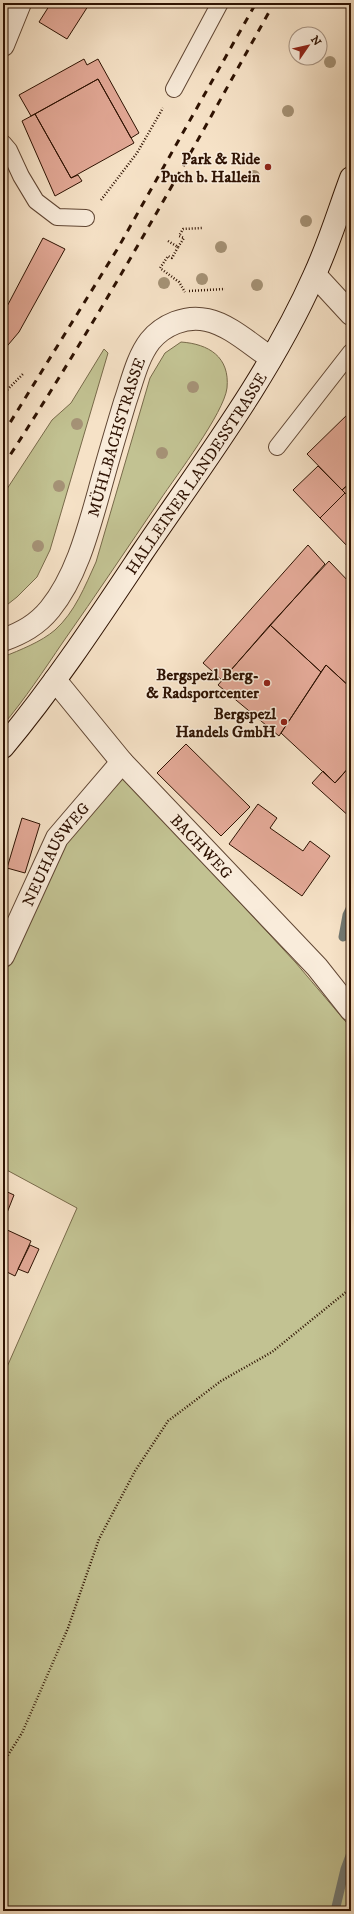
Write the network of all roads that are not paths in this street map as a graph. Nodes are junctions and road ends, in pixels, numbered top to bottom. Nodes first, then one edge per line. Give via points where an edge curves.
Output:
1 (20, 3) edge
2 (220, 3) edge
3 (3, 45) edge
4 (174, 89) road end
5 (3, 143) edge
6 (351, 178) edge
7 (86, 218) road end
8 (315, 275) junction
9 (351, 314) edge
10 (351, 352) edge
11 (271, 358) junction
12 (277, 447) dead end
13 (3, 640) edge
14 (55, 680) junction
15 (3, 747) edge
16 (122, 762) junction
17 (3, 956) edge
18 (351, 1010) edge

1 - 3 street
2 - 4 lane
5 - 7 lane via 36,201 57,217
6 - 8 street, HALLEINER LANDESSTRASSE
8 - 9 street
8 - 11 street, HALLEINER LANDESSTRASSE
10 - 12 lane
11 - 13 street, MÜHLBACHSTRASSE via 223,325 206,320 181,320 165,327 150,341 138,363 115,433 86,538 71,575 50,609 25,631
11 - 14 street, HALLEINER LANDESSTRASSE via 223,434
14 - 15 street, HALLEINER LANDESSTRASSE
14 - 16 street, BACHWEG
16 - 17 street, NEUHAUSWEG via 57,838
16 - 18 street, BACHWEG via 317,967

